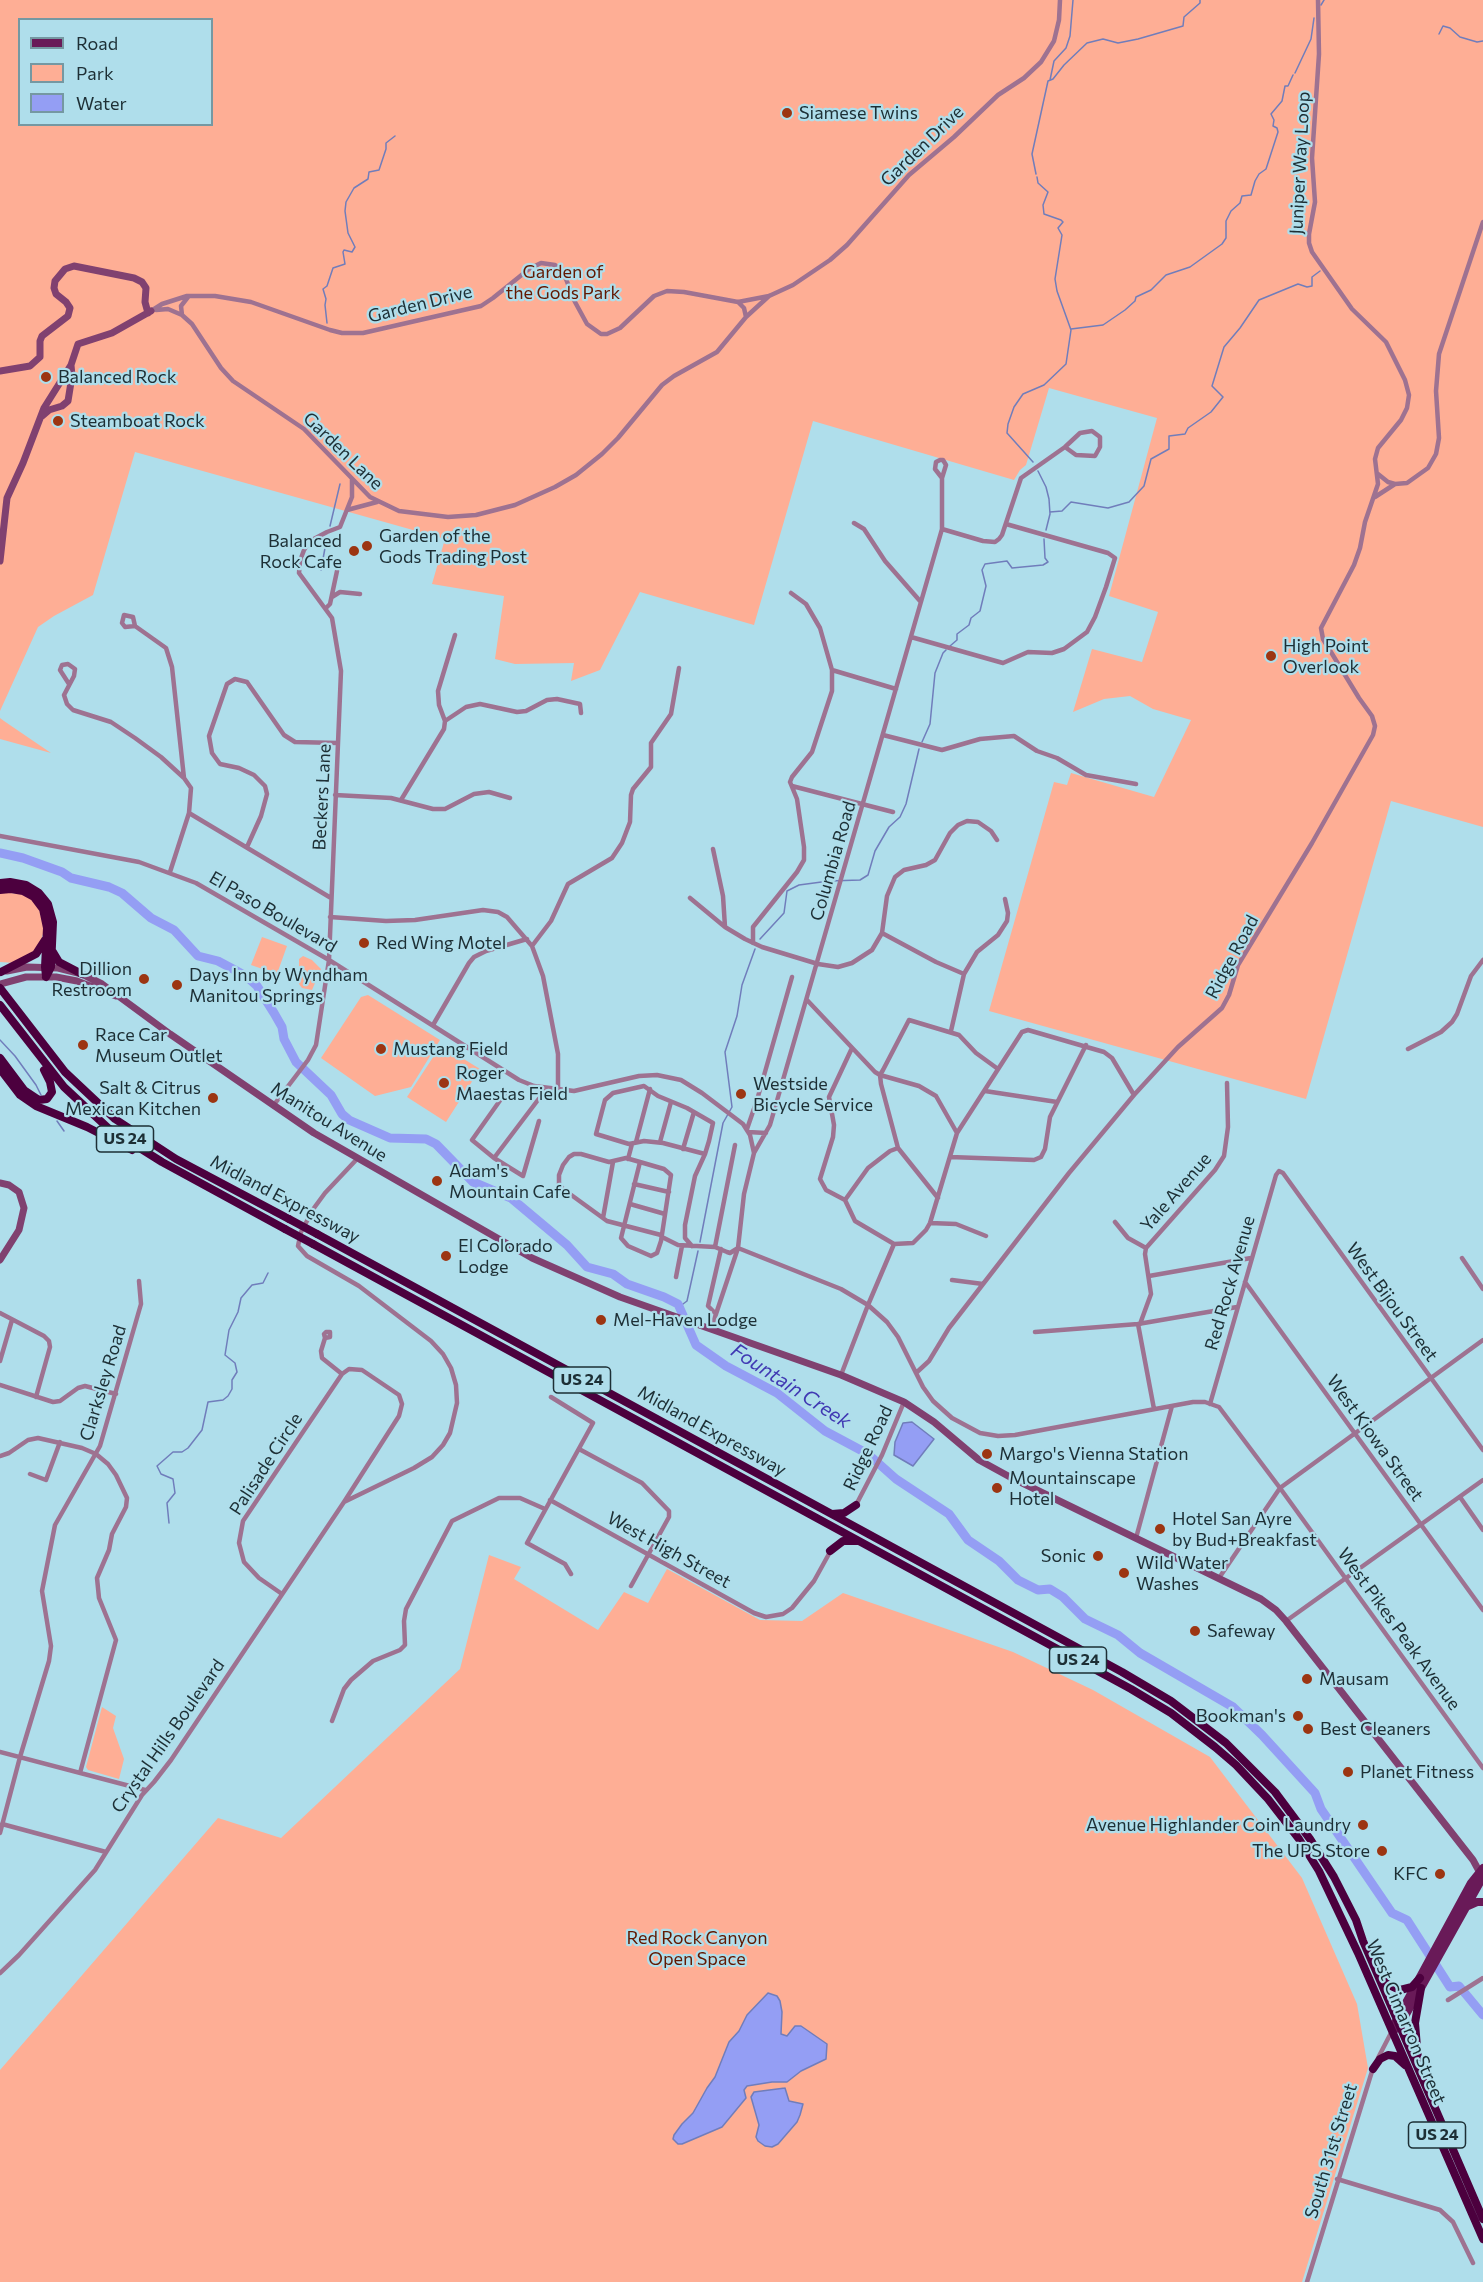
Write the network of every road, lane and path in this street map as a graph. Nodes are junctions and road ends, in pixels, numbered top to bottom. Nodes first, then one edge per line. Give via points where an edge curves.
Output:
1 (1060, 0) edge
2 (1318, 0) edge
3 (1483, 222) edge
4 (190, 296) junction
5 (769, 296) junction
6 (738, 302) junction
7 (149, 312) junction
8 (182, 315) junction
9 (746, 317) junction
10 (71, 365) junction
11 (0, 371) edge
12 (40, 418) junction
13 (1065, 447) junction
14 (1377, 472) junction
15 (352, 478) junction
16 (942, 478) dead end
17 (1395, 484) junction
18 (1374, 498) junction
19 (377, 502) junction
20 (347, 510) junction
21 (854, 523) dead end
22 (1006, 524) junction
23 (942, 529) junction
24 (0, 561) edge
25 (338, 571) dead end
26 (791, 593) dead end
27 (360, 594) dead end
28 (332, 597) junction
29 (920, 601) junction
30 (326, 608) junction
31 (135, 626) dead end
32 (455, 635) dead end
33 (911, 637) junction
34 (680, 668) dead end
35 (832, 670) junction
36 (69, 684) dead end
37 (896, 688) junction
38 (581, 713) dead end
39 (445, 721) junction
40 (883, 735) junction
41 (338, 743) junction
42 (184, 778) junction
43 (1136, 784) dead end
44 (792, 786) junction
45 (336, 795) junction
46 (510, 798) dead end
47 (401, 800) junction
48 (863, 805) junction
49 (892, 812) dead end
50 (189, 813) junction
51 (0, 836) edge
52 (997, 840) dead end
53 (247, 847) junction
54 (713, 849) dead end
55 (170, 872) junction
56 (0, 883) edge
57 (0, 890) edge
58 (331, 898) junction
59 (690, 898) dead end
60 (1005, 899) dead end
61 (330, 917) junction
62 (725, 927) junction
63 (882, 933) junction
64 (46, 937) junction
65 (527, 939) junction
66 (753, 943) junction
67 (52, 946) junction
68 (532, 946) junction
69 (329, 960) junction
70 (1483, 960) edge
71 (818, 964) junction
72 (48, 967) junction
73 (1, 972) edge
74 (82, 974) junction
75 (964, 974) junction
76 (46, 977) junction
77 (792, 977) dead end
78 (0, 986) edge
79 (118, 997) junction
80 (807, 1000) junction
81 (0, 1005) edge
82 (15, 1024) junction
83 (433, 1025) junction
84 (951, 1031) junction
85 (1086, 1045) junction
86 (852, 1048) junction
87 (1408, 1049) dead end
88 (0, 1058) edge
89 (0, 1069) edge
90 (998, 1069) junction
91 (880, 1076) junction
92 (1227, 1083) dead end
93 (547, 1088) junction
94 (650, 1089) junction
95 (558, 1090) junction
96 (984, 1091) junction
97 (506, 1092) dead end
98 (1134, 1095) junction
99 (671, 1102) junction
100 (1056, 1102) junction
101 (273, 1106) junction
102 (694, 1112) junction
103 (539, 1121) dead end
104 (747, 1130) junction
105 (766, 1133) junction
106 (957, 1133) junction
107 (660, 1142) junction
108 (634, 1143) junction
109 (735, 1145) dead end
110 (898, 1148) junction
111 (683, 1149) junction
112 (754, 1153) junction
113 (705, 1154) junction
114 (950, 1157) junction
115 (494, 1158) junction
116 (357, 1159) junction
117 (628, 1159) junction
118 (613, 1162) junction
119 (640, 1162) junction
120 (1279, 1171) joint
121 (0, 1183) edge
122 (634, 1184) junction
123 (206, 1187) junction
124 (669, 1192) junction
125 (938, 1198) junction
126 (845, 1200) junction
127 (630, 1204) junction
128 (665, 1214) junction
129 (603, 1218) junction
130 (1115, 1222) dead end
131 (930, 1223) junction
132 (624, 1225) junction
133 (661, 1236) junction
134 (986, 1236) dead end
135 (894, 1244) junction
136 (682, 1246) junction
137 (692, 1246) junction
138 (718, 1248) junction
139 (738, 1248) junction
140 (1146, 1248) junction
141 (1251, 1258) junction
142 (1462, 1258) dead end
143 (0, 1260) edge
144 (1149, 1276) junction
145 (676, 1277) dead end
146 (952, 1280) dead end
147 (139, 1281) dead end
148 (1245, 1282) junction
149 (983, 1284) junction
150 (1483, 1289) edge
151 (868, 1305) junction
152 (1238, 1306) junction
153 (0, 1313) edge
154 (715, 1316) junction
155 (12, 1320) junction
156 (1139, 1324) junction
157 (711, 1329) junction
158 (1035, 1332) dead end
159 (325, 1338) dead end
160 (1483, 1340) edge
161 (0, 1361) edge
162 (916, 1373) junction
163 (342, 1374) junction
164 (841, 1375) junction
165 (1430, 1379) junction
166 (0, 1385) edge
167 (116, 1394) junction
168 (36, 1397) junction
169 (550, 1397) dead end
170 (903, 1402) junction
171 (1210, 1404) junction
172 (1172, 1406) junction
173 (1154, 1409) junction
174 (1355, 1433) junction
175 (60, 1442) junction
176 (579, 1449) junction
177 (1483, 1450) edge
178 (96, 1454) junction
179 (0, 1456) edge
180 (30, 1474) dead end
181 (1483, 1480) edge
182 (1280, 1488) junction
183 (1460, 1497) junction
184 (550, 1500) junction
185 (344, 1502) junction
186 (856, 1505) junction
187 (544, 1509) junction
188 (829, 1513) junction
189 (821, 1520) junction
190 (849, 1523) junction
191 (1422, 1526) junction
192 (838, 1530) junction
193 (1483, 1530) edge
194 (862, 1531) junction
195 (1136, 1538) junction
196 (858, 1541) junction
197 (830, 1551) junction
198 (648, 1554) junction
199 (571, 1574) dead end
200 (1219, 1578) junction
201 (1346, 1580) junction
202 (631, 1586) dead end
203 (282, 1594) junction
204 (1483, 1610) edge
205 (1286, 1621) junction
206 (332, 1721) dead end
207 (0, 1752) edge
208 (20, 1757) junction
209 (1483, 1768) edge
210 (80, 1773) junction
211 (145, 1790) junction
212 (1296, 1818) joint
213 (2, 1824) junction
214 (1288, 1825) joint
215 (0, 1833) edge
216 (106, 1852) junction
217 (1482, 1874) edge
218 (1483, 1902) edge
219 (1466, 1907) junction
220 (1363, 1941) junction
221 (1438, 1951) junction
222 (1427, 1971) junction
223 (0, 1973) edge
224 (1420, 1978) junction
225 (1483, 1978) edge
226 (1421, 1988) junction
227 (1448, 2000) dead end
228 (1398, 2022) junction
229 (1392, 2031) junction
230 (1373, 2069) junction
231 (1409, 2071) junction
232 (1422, 2077) junction
233 (1337, 2179) junction
234 (1483, 2219) edge
235 (1483, 2239) edge
236 (1473, 2263) dead end
237 (1307, 2282) edge

1 - 5 street, Garden Drive via 1053,41 1041,62 909,175 830,260
2 - 14 street, Juniper Way Loop via 1319,54 1312,158 1315,202 1309,243 1352,309 1386,342 1406,380 1409,395 1401,420 1378,448
3 - 17 street via 1439,354 1436,454 1419,477
4 - 6 street, Garden Drive via 251,302 330,330 363,333 481,306 541,262 560,269 587,324 601,334 620,328 654,296 667,291
4 - 7 street, Garden Drive
4 - 8 street via 181,306
5 - 6 street, Garden Drive
5 - 9 street, Garden Lane
6 - 9 street
7 - 8 street via 164,308
7 - 10 main road, Garden Drive via 112,333 82,341
7 - 11 main road via 142,282 74,266 65,269 55,282 56,294 70,308 68,316 42,336 40,357 30,366
8 - 15 street, Garden Lane via 233,381 304,429
9 - 19 street, Garden Lane via 717,352 662,385 602,454 555,487 515,505 458,517 408,513
10 - 12 main road, Garden Drive
10 - 12 main road, Garden Drive via 68,401
12 - 24 main road, Garden Drive via 7,498
13 - 13 street via 1076,455 1095,456 1100,437 1084,431
13 - 22 street via 1021,478
14 - 17 street via 1382,479
14 - 18 street, Ridge Road
15 - 19 street, Garden Lane
15 - 20 street, Beckers Lane
16 - 23 street, Columbia Road
17 - 18 street
18 - 98 street, Ridge Road via 1354,566 1321,628 1323,639 1372,716 1373,735 1238,965 1226,1001
19 - 20 street
20 - 30 street, Beckers Lane via 340,527 310,541 300,561 299,573
21 - 29 street via 864,529 885,561
22 - 23 street via 1002,536 994,542
22 - 33 street via 1115,558 1086,632 1064,649 1028,652 999,663
23 - 29 street, Columbia Road
25 - 28 street
26 - 35 street via 814,616
27 - 28 street via 340,592
28 - 30 street
29 - 33 street, Columbia Road
30 - 41 street, Beckers Lane via 332,618 341,671
31 - 42 street via 166,648 172,667
32 - 39 street via 438,691
33 - 37 street, Columbia Road
34 - 68 street via 671,714 651,743 651,767 631,795 630,822 622,843 612,858 568,884 551,921
35 - 37 street
35 - 44 street via 832,691 813,748 792,777
36 - 42 street via 64,695 73,710 111,722
37 - 40 street, Columbia Road
38 - 39 street via 580,704 558,699 517,712 480,704 466,707
39 - 47 street via 444,729
40 - 43 street via 942,750 980,739 1014,736 1086,775
40 - 48 street, Columbia Road
41 - 45 street, Beckers Lane
41 - 53 street via 295,742 284,735 247,682 235,679 227,684 211,729 210,748 220,764 254,775 267,794
42 - 50 street via 191,788
44 - 48 street
44 - 66 street via 804,860 753,927
45 - 47 street
45 - 58 street, Beckers Lane
46 - 47 street via 489,792 474,794 445,809
48 - 49 street
48 - 71 street, Columbia Road
50 - 53 street
50 - 55 street
51 - 55 street, El Paso Boulevard via 128,860
52 - 63 street via 978,822 958,825 935,860 895,877 887,896
53 - 58 street
54 - 62 street
55 - 69 street, El Paso Boulevard via 208,889
56 - 67 highway via 26,885 44,899 53,916
57 - 64 highway via 23,891 38,901 47,920
58 - 61 street, Beckers Lane
59 - 62 street
60 - 75 street via 1008,913 1003,928 977,952
61 - 65 street via 415,920 492,911 507,917
61 - 69 street, Beckers Lane
62 - 66 street
63 - 71 street via 872,950 852,963 838,967
63 - 75 street
64 - 72 highway
64 - 73 highway via 36,954
65 - 68 street
65 - 83 street via 474,957
66 - 71 street
67 - 72 highway
67 - 74 highway via 57,960
68 - 95 street via 554,1029
69 - 83 street, El Paso Boulevard
69 - 101 street, Beckers Lane via 316,1045
70 - 87 street via 1471,976 1453,1020 1441,1032
71 - 80 street, Columbia Road
72 - 73 main road, Manitou Avenue
72 - 74 main road, Manitou Avenue
72 - 76 highway
74 - 79 main road, Manitou Avenue via 111,988
75 - 84 street
76 - 78 main road, Manitou Avenue via 17,979
76 - 79 main road, Manitou Avenue via 76,981
77 - 104 street
78 - 188 highway, Midland Expressway / US 24, bridge via 65,1072 115,1119 176,1158
79 - 101 main road, Manitou Avenue
80 - 86 street
80 - 105 street, Columbia Road
81 - 82 highway, Midland Expressway / US 24
82 - 88 highway via 48,1076 50,1096 42,1100 33,1098
82 - 123 highway, Midland Expressway / US 24 via 58,1080 97,1118 144,1152
83 - 93 street, El Paso Boulevard via 519,1080
84 - 90 street
84 - 91 street via 909,1020
85 - 90 street via 1024,1031
85 - 98 street via 1112,1058
85 - 100 street
86 - 91 street
86 - 126 street via 829,1097 833,1137 820,1179 826,1190
89 - 123 highway via 20,1095 36,1106
90 - 96 street
91 - 106 street via 931,1092
91 - 110 street
92 - 140 street, Yale Avenue via 1224,1156
93 - 95 street, El Paso Boulevard
93 - 115 street
94 - 99 street
94 - 108 street
94 - 108 street via 642,1086 613,1093 604,1103 596,1134
95 - 104 street, El Paso Boulevard via 581,1090 639,1076 666,1076 687,1082 732,1114
96 - 100 street
96 - 106 street
97 - 115 street via 472,1140
98 - 149 street, Ridge Road
99 - 102 street
99 - 107 street
100 - 114 street via 1044,1154 1034,1160
101 - 116 main road, Manitou Avenue
102 - 111 street
102 - 113 street via 713,1126
103 - 115 street via 523,1176
104 - 105 street
104 - 112 street, El Paso Boulevard
105 - 112 street, Columbia Road
106 - 114 street
107 - 108 street
107 - 111 street
108 - 117 street
109 - 138 street
110 - 125 street
110 - 126 street via 868,1168
111 - 113 street
112 - 139 street, Columbia Road via 744,1194
113 - 137 street via 695,1176 685,1225 685,1238
114 - 125 street
116 - 157 main road, Manitou Avenue via 532,1258 581,1281
116 - 185 street via 314,1208 298,1246 431,1341 451,1368 458,1403 450,1433 432,1457
117 - 118 street
117 - 119 street
118 - 129 street
118 - 129 street via 574,1154 567,1158 558,1178 563,1189
119 - 122 street
119 - 124 street via 668,1171
120 - 141 street, Red Rock Avenue
120 - 165 street, West Bijou Street
121 - 143 main road via 19,1192 24,1208 19,1230
122 - 124 street
122 - 127 street
123 - 189 highway, Midland Expressway / US 24, bridge
124 - 128 street
125 - 131 street
126 - 135 street via 855,1221
127 - 128 street
127 - 132 street
128 - 133 street
129 - 132 street
130 - 140 street via 1128,1238
131 - 134 street via 956,1224
131 - 135 street via 913,1243
132 - 133 street
132 - 133 street via 623,1242 649,1256 657,1253
133 - 136 street
135 - 151 street
136 - 137 street
136 - 145 street
137 - 138 street
138 - 139 street via 729,1252
138 - 154 street via 708,1306
139 - 151 street via 842,1288
139 - 154 street, Columbia Road
140 - 144 street
141 - 144 street
141 - 148 street, Red Rock Avenue
142 - 150 street
144 - 156 street via 1150,1299
146 - 149 street
147 - 167 street, Clarksley Road via 141,1304
148 - 152 street, Red Rock Avenue
148 - 174 street, West Kiowa Street
149 - 162 street, Ridge Road via 929,1361
151 - 162 street via 893,1329
151 - 164 street
152 - 156 street
152 - 171 street, Red Rock Avenue
153 - 155 street
154 - 157 street, Columbia Road
155 - 161 street
155 - 168 street via 49,1341
156 - 158 street
156 - 173 street
157 - 164 main road, Manitou Avenue
159 - 163 street via 322,1358
160 - 165 street
162 - 173 street via 940,1408 963,1425 990,1435 1015,1435
163 - 185 street, Crystal Hills Boulevard via 352,1368 362,1370 396,1392 402,1401 399,1416
163 - 203 street, Palisade Circle via 242,1526 239,1543 244,1562
164 - 170 main road, Manitou Avenue
165 - 174 street
165 - 177 street, West Bijou Street
166 - 168 street
167 - 168 street via 85,1386 56,1402
167 - 178 street, Clarksley Road
169 - 176 street via 593,1423
170 - 186 street, Ridge Road
170 - 195 main road, Manitou Avenue via 990,1466
171 - 172 street
171 - 182 street, West Pikes Peak Avenue via 1225,1414
172 - 173 street
172 - 195 street
174 - 182 street
174 - 191 street, West Kiowa Street
175 - 178 street
175 - 179 street via 33,1439
175 - 180 street via 46,1480
176 - 184 street
176 - 198 street via 636,1479 668,1509 669,1517
178 - 208 street, Clarksley Road via 55,1525 42,1591 51,1639 50,1661
178 - 210 street via 116,1475 127,1503 97,1578 99,1598 116,1640
181 - 183 street
182 - 200 street
182 - 201 street, West Pikes Peak Avenue
183 - 191 street
183 - 193 street
184 - 187 street
184 - 198 street, West High Street
185 - 203 street, Crystal Hills Boulevard
186 - 188 highway via 844,1513
186 - 190 highway
187 - 199 street via 527,1543 565,1564
187 - 206 street via 520,1498 500,1498 452,1521 406,1609 405,1645 373,1661 351,1680
188 - 190 highway, Midland Expressway / US 24
189 - 190 highway
189 - 192 highway, Midland Expressway / US 24
190 - 194 highway, Midland Expressway / US 24
191 - 201 street
191 - 204 street, West Kiowa Street
192 - 194 highway
192 - 196 highway, Midland Expressway / US 24
192 - 197 highway
194 - 212 highway, Midland Expressway / US 24 via 1171,1701 1241,1756
195 - 200 main road, Manitou Avenue
196 - 197 highway via 843,1541
196 - 214 highway, Midland Expressway / US 24 via 1171,1713 1236,1765
197 - 198 street, West High Street via 801,1599 788,1612 766,1617
198 - 202 street
200 - 205 main road, Manitou Avenue via 1261,1599
201 - 205 street
201 - 209 street, West Pikes Peak Avenue
203 - 211 street, Crystal Hills Boulevard via 171,1760
205 - 217 main road, Manitou Avenue
207 - 208 street
208 - 210 street
208 - 213 street, Clarksley Road
210 - 211 street
211 - 216 street, Crystal Hills Boulevard
212 - 220 highway, West Cimarron Street / US 24 via 1334,1877
213 - 215 street, Clarksley Road
213 - 216 street
214 - 229 highway, West Cimarron Street / US 24 via 1328,1888
216 - 223 street, Crystal Hills Boulevard via 88,1878
217 - 219 main road, South 31st Street
217 - 221 main road, South 31st Street
218 - 219 main road
219 - 221 main road, South 31st Street
220 - 224 highway via 1387,1984 1403,1990
220 - 228 highway, West Cimarron Street / US 24
221 - 222 main road, South 31st Street
222 - 224 main road, South 31st Street
222 - 226 main road, South 31st Street
224 - 228 main road, South 31st Street
225 - 227 street
226 - 228 main road, South 31st Street
226 - 232 highway via 1415,2030
228 - 229 main road, South 31st Street
228 - 232 highway, West Cimarron Street / US 24
229 - 230 street, South 31st Street
229 - 231 highway, West Cimarron Street / US 24
230 - 231 highway via 1388,2055 1399,2058
230 - 233 street, South 31st Street
231 - 235 highway, West Cimarron Street / US 24
232 - 234 highway, West Cimarron Street / US 24
233 - 236 street via 1440,2210 1453,2222
233 - 237 street, South 31st Street

